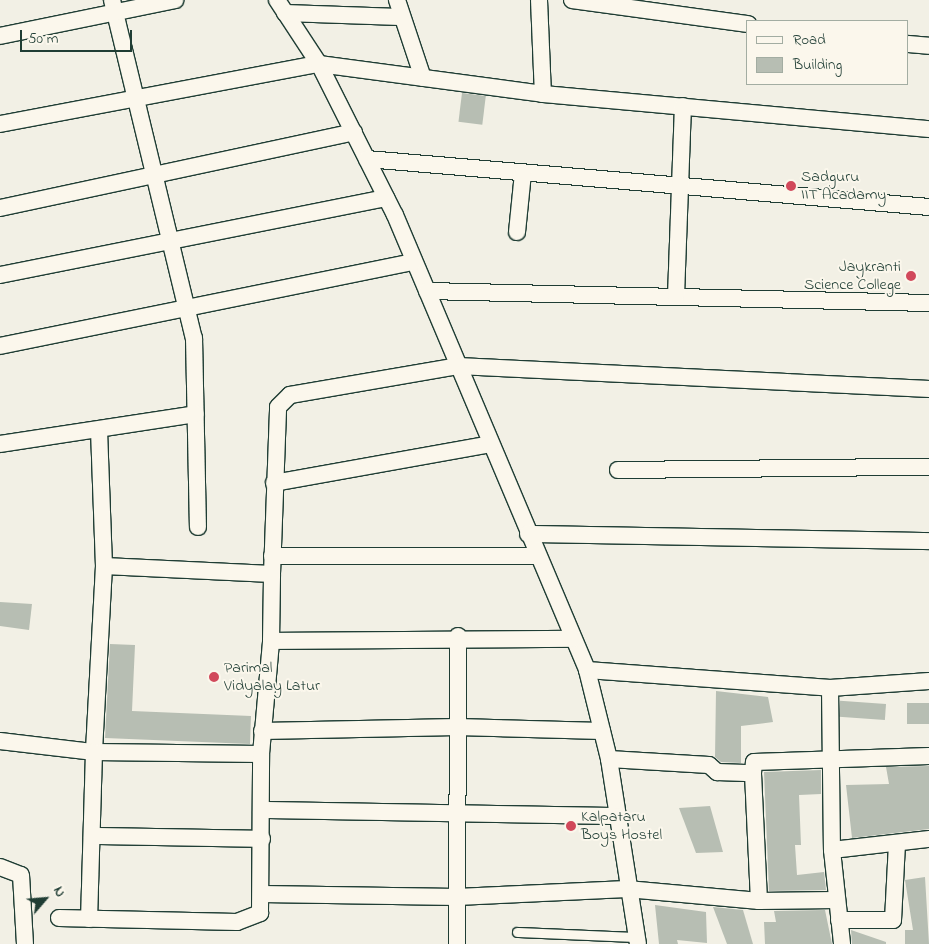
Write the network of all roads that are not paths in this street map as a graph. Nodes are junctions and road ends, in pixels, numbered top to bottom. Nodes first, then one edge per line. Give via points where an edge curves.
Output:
1 (175, 0) edge
2 (396, 0) edge
3 (539, 0) edge
4 (572, 0) edge
5 (114, 6) edge
6 (281, 6) edge
7 (400, 17) junction
8 (746, 24) edge
9 (0, 36) edge
10 (909, 44) edge
11 (929, 46) edge
12 (319, 64) junction
13 (423, 78) junction
14 (543, 94) junction
15 (138, 97) junction
16 (683, 106) junction
17 (0, 124) edge
18 (929, 129) edge
19 (354, 132) junction
20 (367, 159) junction
21 (523, 173) junction
22 (157, 178) junction
23 (680, 186) junction
24 (386, 198) junction
25 (929, 207) edge
26 (0, 208) edge
27 (517, 232) dead end
28 (171, 238) junction
29 (414, 262) junction
30 (0, 275) edge
31 (427, 292) junction
32 (676, 296) junction
33 (929, 303) edge
34 (187, 308) junction
35 (0, 346) edge
36 (458, 366) junction
37 (929, 389) edge
38 (196, 414) junction
39 (99, 430) junction
40 (0, 444) edge
41 (490, 444) junction
42 (929, 467) edge
43 (618, 470) dead end
44 (274, 483) junction
45 (198, 527) dead end
46 (528, 534) junction
47 (929, 541) edge
48 (272, 556) junction
49 (538, 556) junction
50 (104, 566) junction
51 (272, 574) junction
52 (458, 636) junction
53 (573, 639) junction
54 (271, 640) junction
55 (587, 670) junction
56 (929, 681) edge
57 (830, 688) junction
58 (457, 727) junction
59 (262, 731) junction
60 (602, 731) junction
61 (0, 741) edge
62 (94, 752) junction
63 (261, 754) junction
64 (929, 756) edge
65 (609, 759) junction
66 (831, 759) junction
67 (753, 773) junction
68 (261, 810) junction
69 (457, 811) junction
70 (618, 816) junction
71 (92, 836) junction
72 (262, 839) junction
73 (929, 839) edge
74 (897, 843) junction
75 (832, 850) junction
76 (0, 867) edge
77 (627, 889) junction
78 (262, 894) junction
79 (457, 897) junction
80 (835, 900) junction
81 (759, 901) junction
82 (59, 918) dead end
83 (89, 919) junction
84 (839, 920) junction
85 (517, 932) dead end
86 (637, 941) edge
87 (25, 944) edge
88 (457, 944) edge
89 (842, 944) edge

1 - 5 street
2 - 7 street
3 - 14 street
4 - 8 street
5 - 9 street
5 - 15 street
6 - 7 street
6 - 12 street
7 - 13 street
10 - 11 street
12 - 13 street
12 - 15 street
12 - 19 street
13 - 14 street
14 - 16 street
15 - 17 street
15 - 22 street
16 - 18 street
16 - 23 street
19 - 20 street
19 - 22 street
20 - 21 street
20 - 24 street
21 - 23 street
21 - 27 street
22 - 26 street
22 - 28 street
23 - 25 street
23 - 32 street
24 - 28 street
24 - 29 street
28 - 30 street
28 - 34 street
29 - 31 street
29 - 34 street
31 - 32 street
31 - 36 street
32 - 33 street
34 - 35 street
34 - 38 street via 194,338
36 - 37 street
36 - 41 street
36 - 44 street via 290,395 278,407
38 - 39 street
38 - 45 street
39 - 40 street
39 - 50 street
41 - 44 street
41 - 46 street
42 - 43 street
44 - 48 street
46 - 47 street
46 - 49 street
48 - 49 street
48 - 51 street
49 - 53 street
50 - 51 street
50 - 62 street
51 - 54 street
52 - 53 street
52 - 54 street
52 - 58 street
53 - 55 street
54 - 59 street
55 - 57 street
55 - 60 street
56 - 57 street
57 - 66 street
58 - 59 street
58 - 60 street
58 - 69 street
59 - 63 street
60 - 65 street
61 - 62 street
62 - 63 street
62 - 71 street
63 - 68 street
64 - 66 street
65 - 67 street via 710,765 717,772
65 - 70 street
66 - 67 street via 754,762
66 - 75 street
67 - 81 street
68 - 69 street
68 - 72 street
69 - 70 street
69 - 79 street
70 - 77 street
71 - 72 street
71 - 83 street
72 - 78 street
73 - 74 street
74 - 75 street
74 - 84 street via 893,920
75 - 80 street
76 - 87 street via 21,875
77 - 79 street
77 - 81 street
77 - 86 street
78 - 79 street
78 - 83 street via 260,913 248,920
79 - 88 street
80 - 81 street
80 - 84 street
82 - 83 street
84 - 89 street
85 - 86 lane

